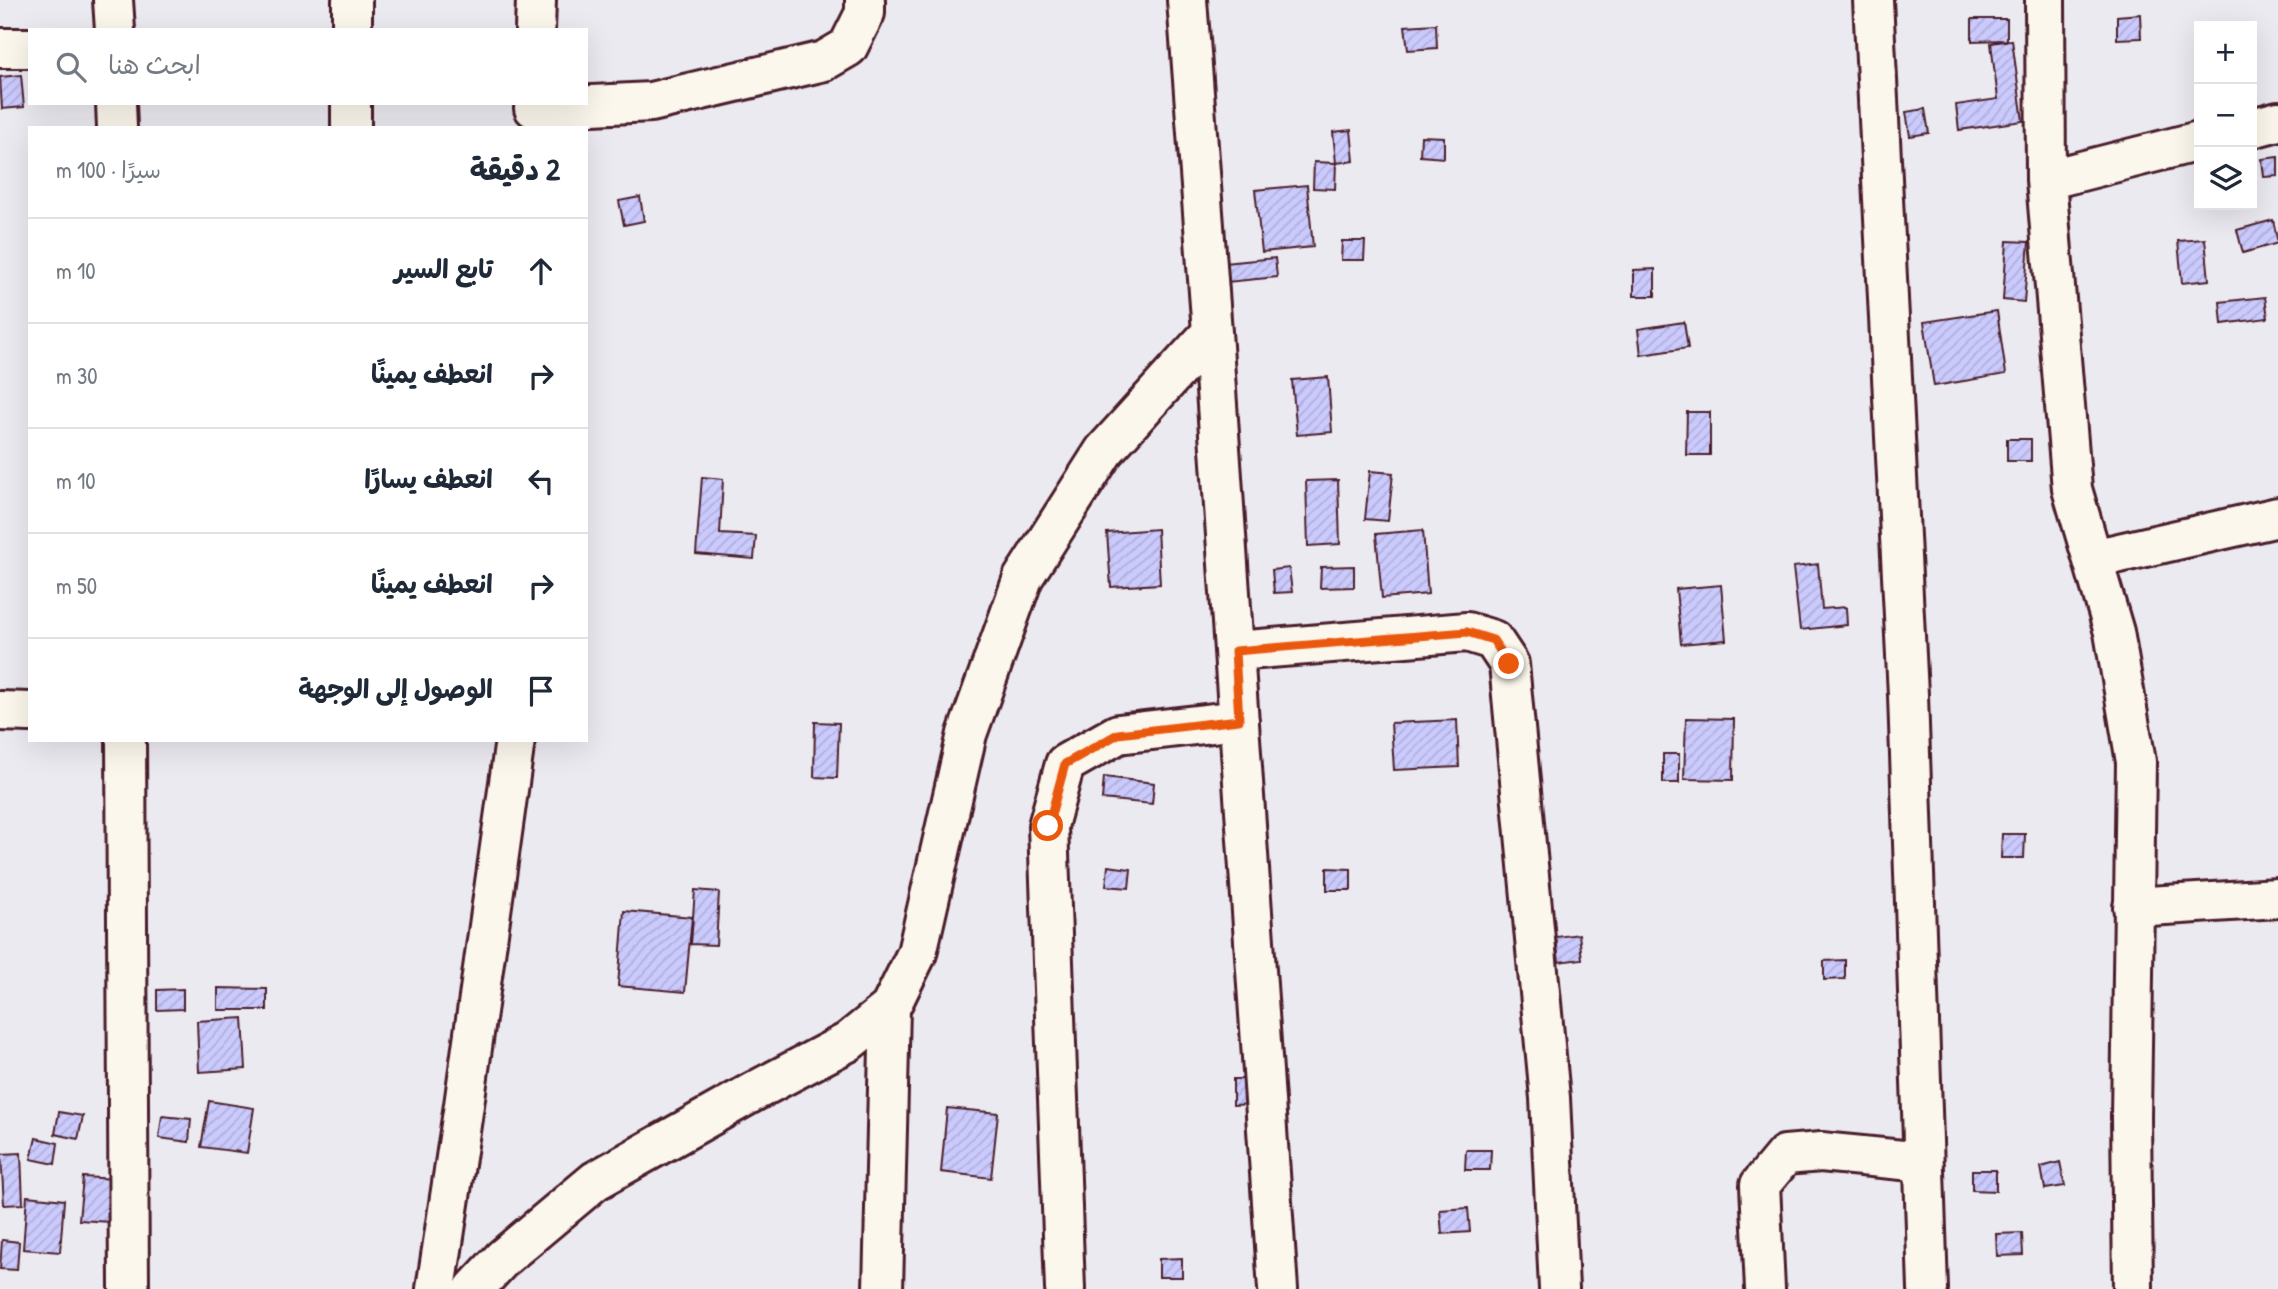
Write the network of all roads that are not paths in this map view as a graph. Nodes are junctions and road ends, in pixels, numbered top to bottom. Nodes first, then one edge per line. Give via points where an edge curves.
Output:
1 (113, 0) edge
2 (352, 0) edge
3 (536, 0) edge
4 (864, 0) edge
5 (1187, 0) edge
6 (1873, 0) edge
7 (2045, 0) edge
8 (114, 28) edge
9 (352, 28) edge
10 (535, 28) edge
11 (0, 48) edge
12 (28, 48) edge
13 (116, 105) edge
14 (351, 105) edge
15 (534, 113) edge
16 (2278, 121) edge
17 (117, 126) edge
18 (351, 126) edge
19 (2257, 127) edge
20 (2194, 142) edge
21 (2046, 180) junction
22 (1212, 332) junction
23 (2278, 517) edge
24 (2093, 559) junction
25 (1235, 651) junction
26 (0, 711) edge
27 (28, 712) edge
28 (1239, 720) junction
29 (126, 742) edge
30 (515, 742) edge
31 (2278, 898) edge
32 (2133, 907) junction
33 (890, 1008) junction
34 (1923, 1162) junction
35 (129, 1289) edge
36 (436, 1289) edge
37 (474, 1289) edge
38 (883, 1289) edge
39 (1065, 1289) edge
40 (1278, 1289) edge
41 (1559, 1289) edge
42 (1765, 1289) edge
43 (1928, 1289) edge
44 (2133, 1289) edge

1 - 8 street
2 - 9 street
3 - 10 street
4 - 15 street via 865,13 848,47 824,61 651,102
5 - 22 street
6 - 34 street via 1908,695
7 - 21 street
11 - 12 street
13 - 17 street
14 - 18 street
16 - 19 street
20 - 21 street
21 - 24 street via 2072,489
22 - 25 street
22 - 33 street via 1104,451 1023,578 967,734 917,953
23 - 24 street
24 - 32 street via 2114,632 2136,762
25 - 28 street
25 - 41 street via 1467,632 1493,640 1509,664 1550,1098
26 - 27 street
28 - 39 street via 1118,734 1065,764 1048,826
28 - 40 street
29 - 35 street
30 - 36 street
31 - 32 street
32 - 44 street
33 - 37 street via 848,1042 595,1181 503,1258
33 - 38 street
34 - 42 street via 1821,1152 1785,1155 1760,1185
34 - 43 street

